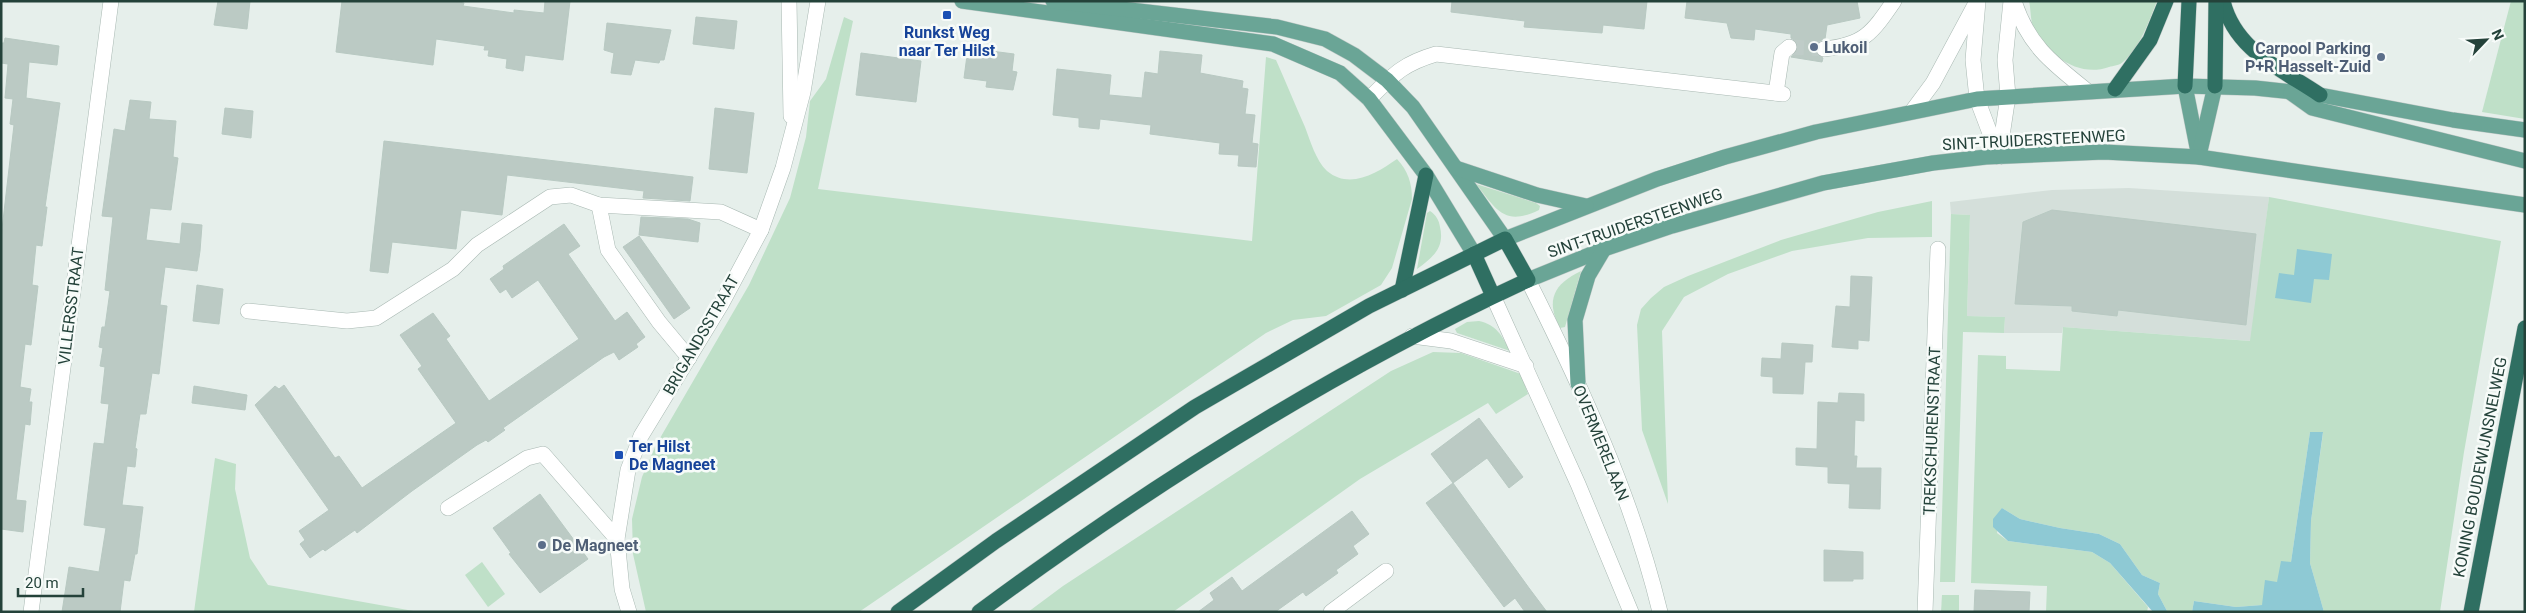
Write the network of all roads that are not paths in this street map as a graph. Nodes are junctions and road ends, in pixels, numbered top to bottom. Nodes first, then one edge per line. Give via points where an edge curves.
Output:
1 (111, 1) edge
2 (789, 1) edge
3 (818, 1) edge
4 (962, 1) edge
5 (1053, 1) edge
6 (1894, 1) edge
7 (1977, 1) edge
8 (2012, 1) edge
9 (2166, 1) edge
10 (2189, 1) edge
11 (2216, 1) edge
12 (2223, 1) edge
13 (1790, 47) dead end
14 (1824, 49) tunnel mouth
15 (1387, 80) junction
16 (2185, 86) junction
17 (2215, 86) junction
18 (2115, 89) junction
19 (2086, 90) junction
20 (2290, 93) junction
21 (2320, 95) junction
22 (2008, 96) junction
23 (1369, 98) junction
24 (1977, 99) junction
25 (1913, 110) junction
26 (2525, 130) edge
27 (792, 132) junction
28 (1999, 157) junction
29 (2199, 157) junction
30 (2525, 161) edge
31 (1456, 168) junction
32 (1426, 175) junction
33 (599, 204) junction
34 (2525, 205) edge
35 (1586, 206) junction
36 (761, 230) junction
37 (1504, 239) junction
38 (1604, 249) junction
39 (1938, 249) dead end
40 (1474, 254) junction
41 (1528, 280) junction
42 (1402, 290) junction
43 (1493, 296) junction
44 (248, 311) dead end
45 (2525, 328) edge
46 (1412, 336) junction
47 (689, 358) junction
48 (1526, 366) junction
49 (1578, 384) junction
50 (448, 508) dead end
51 (616, 538) junction
52 (1386, 571) dead end
53 (31, 612) edge
54 (629, 612) edge
55 (898, 612) edge
56 (979, 612) edge
57 (1331, 612) edge
58 (1631, 612) edge
59 (1660, 612) edge
60 (1925, 612) edge
61 (2471, 612) edge

1 - 53 street, VILLERSSTRAAT
2 - 27 street, BRIGANDSSTRAAT
3 - 27 street, BRIGANDSSTRAAT via 804,92
4 - 23 main road via 1273,44 1340,73
5 - 15 main road via 1300,31 1354,54
6 - 14 street via 1868,34 1848,46
7 - 24 street via 1974,60
7 - 25 street via 1937,76
8 - 19 street via 2037,47
8 - 22 street via 2005,60
9 - 18 highway via 2150,40
10 - 16 highway
11 - 17 highway
12 - 21 highway via 2234,29 2244,42
13 - 15 street via 1782,53 1779,94 1436,54 1413,61
15 - 23 street
15 - 31 main road via 1413,107
16 - 17 main road, SINT-TRUIDERSTEENWEG
16 - 18 main road, SINT-TRUIDERSTEENWEG
16 - 29 main road
17 - 20 main road, SINT-TRUIDERSTEENWEG
17 - 29 main road
18 - 19 main road, SINT-TRUIDERSTEENWEG
19 - 22 main road, SINT-TRUIDERSTEENWEG
20 - 21 main road, SINT-TRUIDERSTEENWEG
20 - 30 main road, SINT-TRUIDERSTEENWEG via 2312,108
21 - 26 main road, SINT-TRUIDERSTEENWEG
22 - 24 main road, SINT-TRUIDERSTEENWEG
22 - 28 street
23 - 32 main road
24 - 25 main road, SINT-TRUIDERSTEENWEG
24 - 28 street
25 - 35 main road, SINT-TRUIDERSTEENWEG via 1725,157
27 - 36 street, BRIGANDSSTRAAT
28 - 29 main road, SINT-TRUIDERSTEENWEG via 2104,152
28 - 38 main road, SINT-TRUIDERSTEENWEG via 1933,163 1822,183 1743,204
29 - 34 main road, SINT-TRUIDERSTEENWEG
31 - 35 main road via 1537,195
31 - 37 main road
32 - 40 main road
32 - 42 highway
33 - 36 street via 721,212
33 - 44 street via 571,195 550,197 477,245 453,269 376,318 347,321
33 - 47 street via 608,250
35 - 37 main road, SINT-TRUIDERSTEENWEG
36 - 47 street, BRIGANDSSTRAAT
37 - 40 highway, SINT-TRUIDERSTEENWEG
37 - 41 highway
38 - 41 main road, SINT-TRUIDERSTEENWEG
38 - 49 main road via 1588,276 1575,320
39 - 60 street, TREKSCHURENSTRAAT
40 - 42 highway, SINT-TRUIDERSTEENWEG
40 - 43 highway
41 - 43 highway, SINT-TRUIDERSTEENWEG
41 - 49 street, OVERMERELAAN
42 - 55 highway, SINT-TRUIDERSTEENWEG via 1368,306 1195,407 996,541
43 - 46 highway, SINT-TRUIDERSTEENWEG
43 - 48 street
45 - 61 highway, KONING BOUDEWIJNSNELWEG
46 - 48 street via 1451,342
46 - 56 highway, SINT-TRUIDERSTEENWEG via 1301,397 1199,460
47 - 51 street, BRIGANDSSTRAAT via 636,448 624,485
48 - 58 street
49 - 59 street, OVERMERELAAN via 1642,547
50 - 51 street via 527,458 543,454
51 - 54 street, BRIGANDSSTRAAT via 622,589
52 - 57 street

